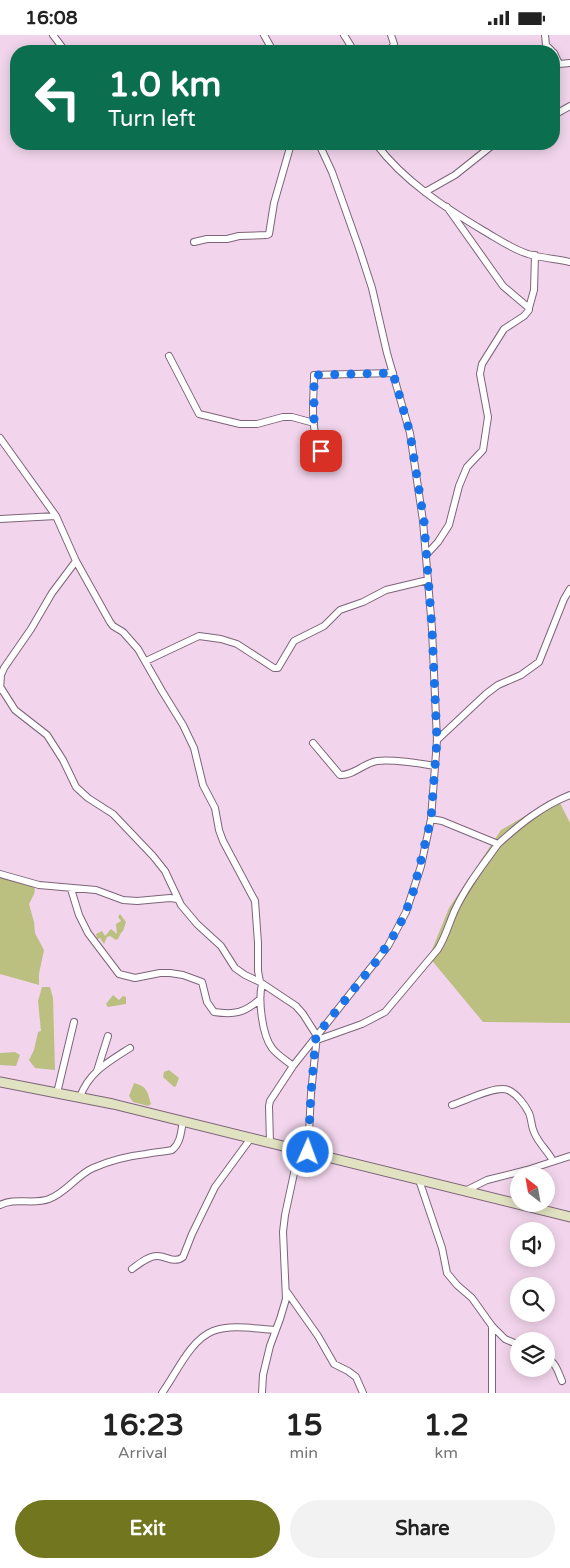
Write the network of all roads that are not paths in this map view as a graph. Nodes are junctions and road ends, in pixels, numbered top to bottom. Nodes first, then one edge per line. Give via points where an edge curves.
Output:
1 (289, 150) edge
2 (323, 150) edge
3 (381, 150) edge
4 (486, 150) edge
5 (424, 192) junction
6 (447, 207) junction
7 (194, 243) dead end
8 (535, 255) junction
9 (570, 262) edge
10 (529, 308) junction
11 (169, 356) dead end
12 (393, 373) junction
13 (314, 423) junction
14 (0, 438) edge
15 (320, 452) dead end
16 (56, 516) junction
17 (0, 519) edge
18 (426, 555) junction
19 (76, 561) junction
20 (428, 580) junction
21 (570, 589) edge
22 (146, 661) junction
23 (0, 689) edge
24 (437, 740) junction
25 (313, 743) dead end
26 (435, 765) junction
27 (569, 796) edge
28 (570, 804) edge
29 (431, 819) junction
30 (498, 844) junction
31 (0, 873) edge
32 (71, 889) junction
33 (177, 899) junction
34 (261, 983) junction
35 (260, 999) junction
36 (74, 1022) dead end
37 (108, 1036) dead end
38 (317, 1038) junction
39 (130, 1048) dead end
40 (293, 1066) junction
41 (97, 1071) junction
42 (0, 1082) edge
43 (57, 1093) junction
44 (80, 1097) junction
45 (452, 1105) dead end
46 (184, 1121) junction
47 (252, 1138) junction
48 (270, 1143) junction
49 (303, 1151) junction
50 (570, 1156) edge
51 (553, 1161) junction
52 (420, 1180) junction
53 (465, 1191) junction
54 (0, 1205) edge
55 (570, 1217) edge
56 (132, 1269) dead end
57 (287, 1292) junction
58 (492, 1326) junction
59 (276, 1330) junction
60 (510, 1341) edge
61 (555, 1365) edge
62 (562, 1381) dead end
63 (162, 1393) edge
64 (262, 1393) edge
65 (363, 1393) edge
66 (492, 1393) edge

1 - 7 street via 269,234 239,235
2 - 12 street via 360,248
3 - 5 street
4 - 5 street via 455,175
5 - 6 street
6 - 8 street via 507,245
6 - 10 street via 503,285
8 - 9 street
8 - 10 street via 534,290
10 - 18 street via 529,312 504,329 482,364 480,374 488,417 483,450 467,467 449,525
11 - 13 street via 199,414 240,424 257,424 283,417
12 - 13 street via 314,375
12 - 18 street via 410,433
13 - 15 street
14 - 16 street
16 - 17 street
16 - 19 street
18 - 20 street
19 - 22 street via 110,622 123,632
19 - 23 street via 6,665
20 - 22 street via 386,590 340,610 324,626 294,641 278,668 237,644 199,636
20 - 24 street
21 - 24 street via 539,662 492,689
22 - 34 street via 194,748 223,841 255,901
23 - 33 street via 15,710 45,732 76,787 88,799 113,814 153,856 165,871
24 - 26 street
25 - 26 street via 340,775 378,761
26 - 29 street
27 - 28 street
27 - 30 street via 536,813
29 - 30 street
29 - 38 street via 412,897 398,929
30 - 38 street via 454,911 438,949 385,1012 362,1024
31 - 32 street via 39,885
32 - 33 street via 96,890 123,900
32 - 35 street via 88,933 122,976 135,978 170,973 200,981 204,985 206,1002 219,1013 246,1010
33 - 34 street via 196,924 221,946 235,968
34 - 35 street
34 - 38 street via 296,1006
35 - 40 street via 270,1045
36 - 43 street
37 - 41 street
38 - 40 street
38 - 49 street
39 - 41 street
40 - 48 street via 269,1102
41 - 44 street via 86,1083
42 - 43 main road
43 - 44 main road
44 - 46 main road
45 - 51 street via 490,1092 508,1090 526,1109 534,1133
46 - 47 main road
46 - 54 street via 180,1139 172,1150 126,1157 98,1166 47,1200
47 - 48 main road
47 - 56 street via 215,1187 184,1257 174,1261 161,1256 151,1257
48 - 49 main road
49 - 52 main road
49 - 57 street via 285,1215
50 - 51 street
51 - 53 street via 487,1180
52 - 53 main road
52 - 58 street via 447,1273 472,1298
53 - 55 main road
57 - 59 street
57 - 65 street via 334,1364 356,1377
58 - 60 street
58 - 66 street
59 - 63 street via 240,1328 211,1332 192,1348
59 - 64 street via 266,1360
61 - 62 street

